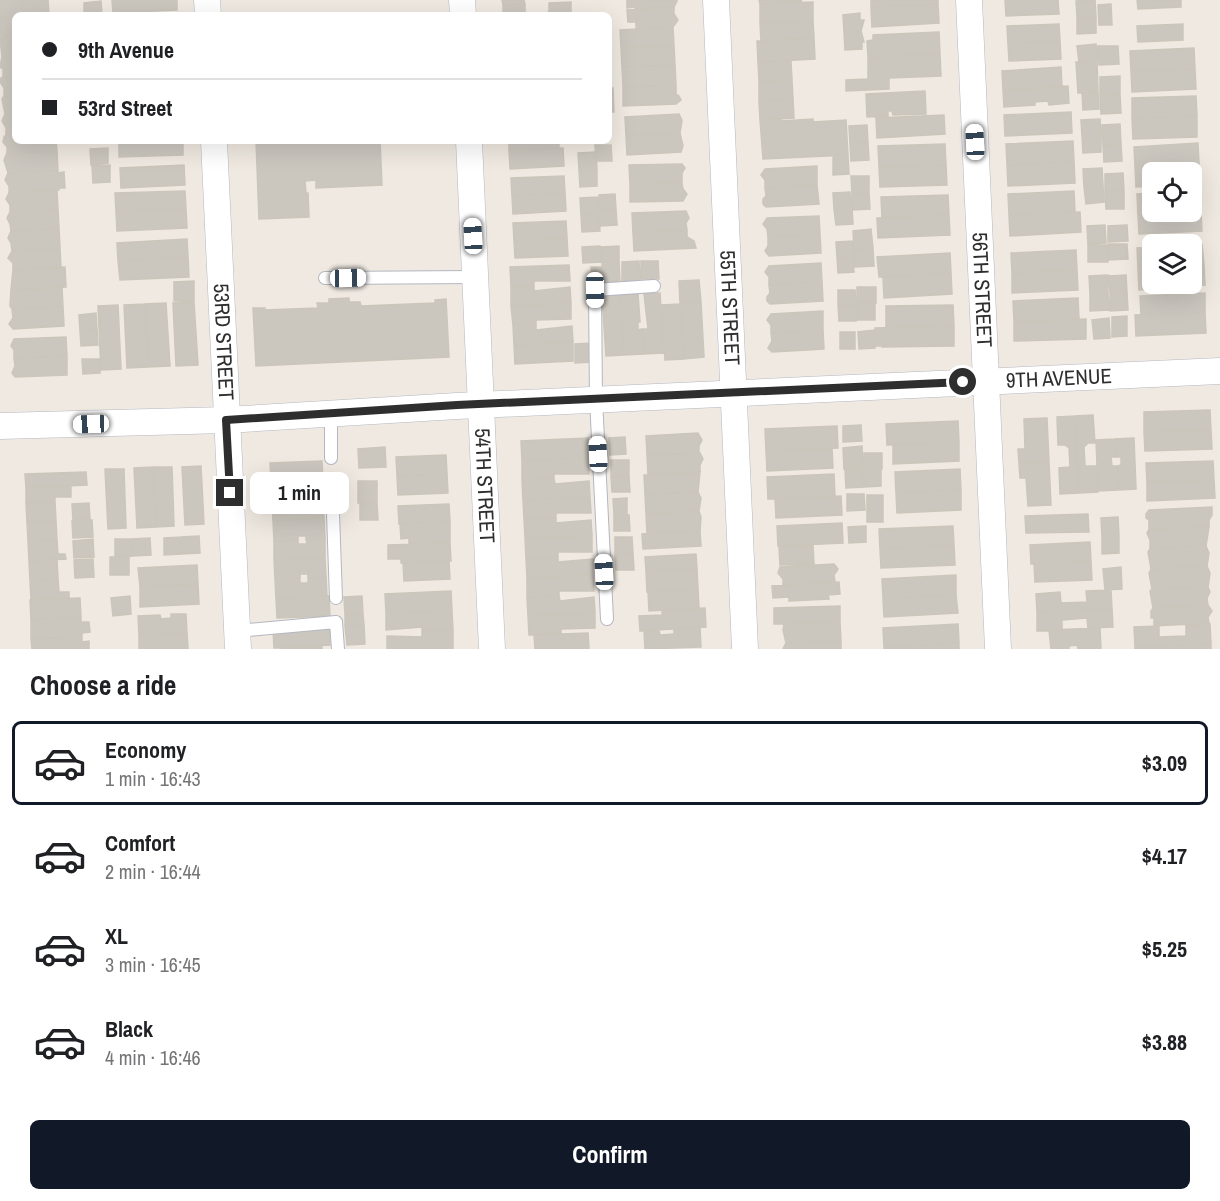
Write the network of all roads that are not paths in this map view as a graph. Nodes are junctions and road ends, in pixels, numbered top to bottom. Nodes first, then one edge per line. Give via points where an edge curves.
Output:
1 (716, 0) edge
2 (969, 0) edge
3 (214, 144) edge
4 (469, 144) edge
5 (475, 276) junction
6 (325, 278) dead end
7 (654, 286) dead end
8 (1220, 371) edge
9 (986, 381) junction
10 (734, 393) junction
11 (596, 399) junction
12 (481, 405) junction
13 (331, 413) junction
14 (226, 420) junction
15 (0, 426) edge
16 (331, 458) dead end
17 (332, 486) dead end
18 (336, 598) dead end
19 (607, 620) dead end
20 (237, 640) edge
21 (338, 649) edge
22 (492, 649) edge
23 (745, 649) edge
24 (998, 649) edge

1 - 10 street, 55TH STREET
2 - 9 street, 56TH STREET
3 - 14 street, 53RD STREET
4 - 5 street, 54TH STREET
5 - 6 lane
5 - 12 street, 54TH STREET
7 - 11 lane via 595,290
8 - 9 street, 9TH AVENUE
9 - 10 street, 9TH AVENUE
9 - 24 street, 56TH STREET
10 - 11 street, 9TH AVENUE
10 - 23 street, 55TH STREET
11 - 12 street, 9TH AVENUE
11 - 19 lane
12 - 13 street, 9TH AVENUE
12 - 22 street, 54TH STREET
13 - 14 street, 9TH AVENUE
13 - 16 lane
14 - 15 street, 9TH AVENUE
14 - 20 street, 53RD STREET
17 - 18 lane
20 - 21 lane via 336,622

